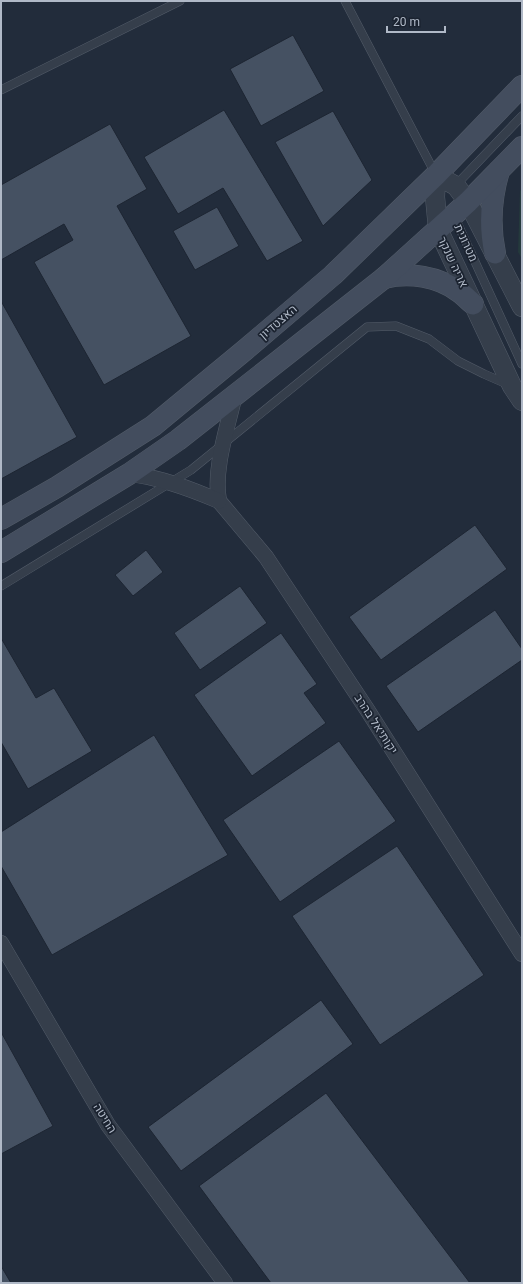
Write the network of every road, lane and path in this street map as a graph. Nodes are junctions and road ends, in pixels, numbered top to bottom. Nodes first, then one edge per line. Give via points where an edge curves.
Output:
1 (180, 1) edge
2 (345, 1) edge
3 (522, 86) edge
4 (1, 90) edge
5 (522, 116) edge
6 (522, 147) edge
7 (499, 171) junction
8 (436, 175) junction
9 (456, 186) junction
10 (461, 209) junction
11 (438, 229) junction
12 (495, 253) junction
13 (384, 278) junction
14 (473, 304) junction
15 (522, 307) edge
16 (522, 364) edge
17 (235, 394) junction
18 (517, 394) edge
19 (224, 442) junction
20 (129, 474) junction
21 (169, 483) junction
22 (219, 501) junction
23 (1, 519) edge
24 (1, 552) edge
25 (1, 586) edge
26 (1, 943) edge
27 (522, 954) edge
28 (225, 1283) edge

1 - 4 lane
2 - 8 lane
3 - 8 main road, האצטדיון
5 - 9 lane
6 - 7 main road
7 - 10 main road
7 - 12 main road via 491,214
8 - 9 street
8 - 11 street, אריה שנקר
8 - 23 main road, האצטדיון via 333,275 153,426 58,487
9 - 10 street
10 - 11 main road
10 - 12 street
10 - 16 lane, מטרונית
11 - 13 main road
11 - 14 street, אריה שנקר
12 - 15 street
13 - 14 main road via 412,275 430,278 459,291
13 - 17 main road
14 - 18 street, אריה שנקר
17 - 19 street
17 - 20 main road via 178,440
18 - 19 lane via 458,361 429,339 396,326 367,327
19 - 21 lane via 191,470
19 - 22 street via 217,478
20 - 21 street
20 - 24 main road
21 - 22 street
21 - 25 lane
22 - 27 street, יקותיאל בהרב via 266,557 368,711
26 - 28 street, החיטה via 108,1125

